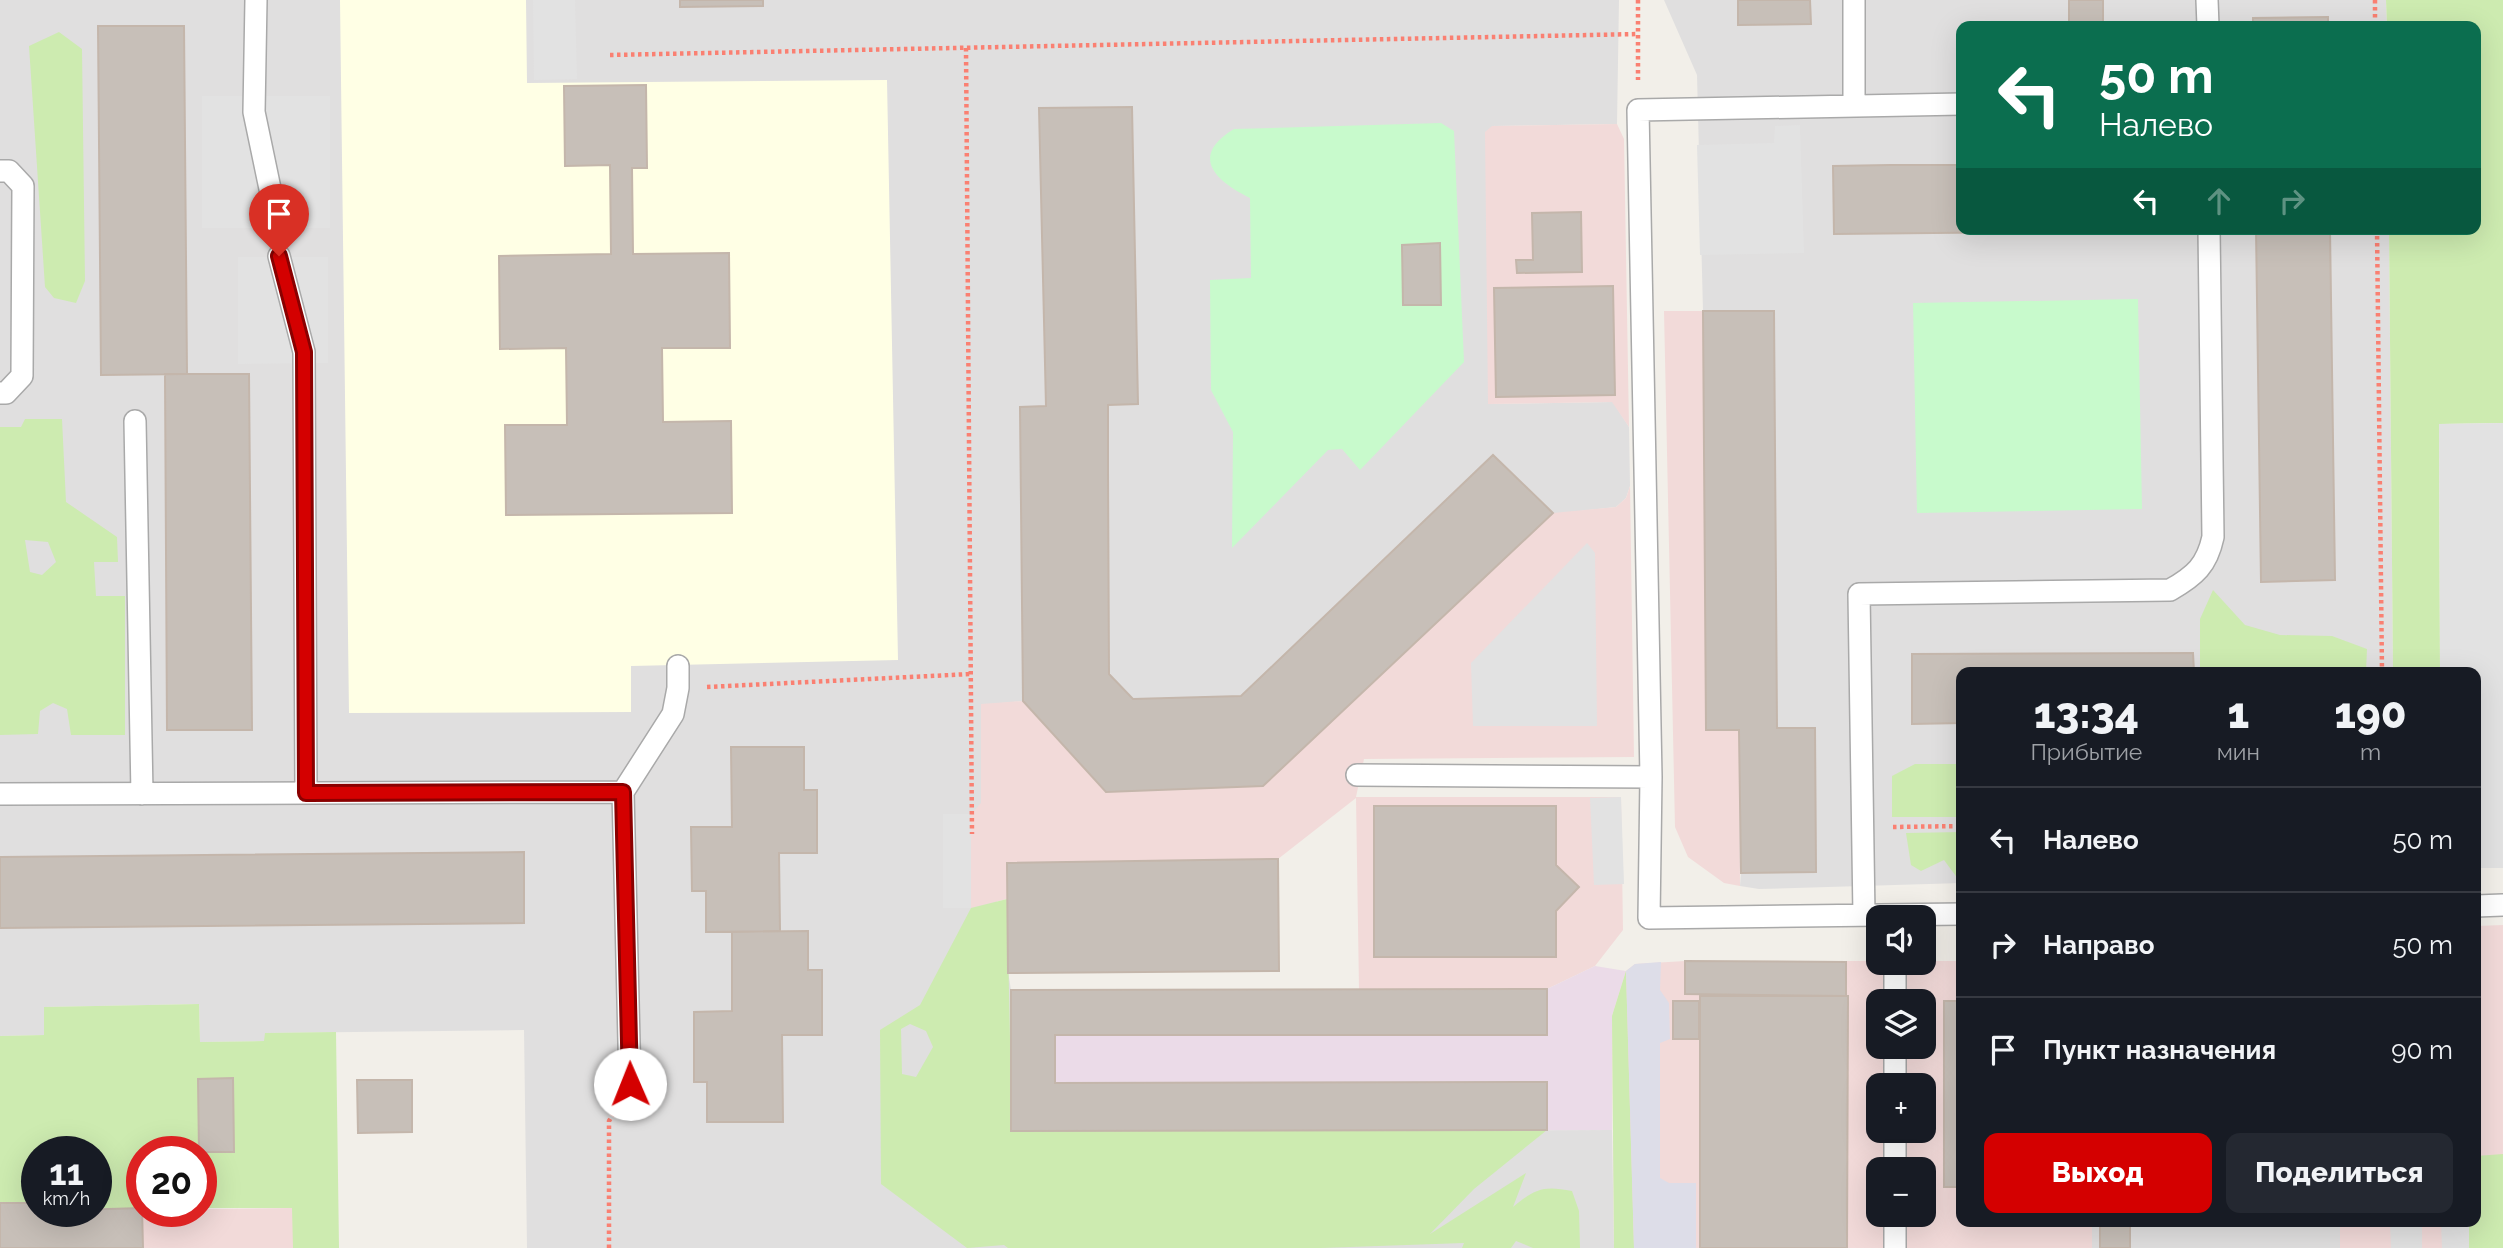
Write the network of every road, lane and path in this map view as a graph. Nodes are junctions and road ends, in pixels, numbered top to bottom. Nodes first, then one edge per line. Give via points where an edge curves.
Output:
1 (256, 0) edge
2 (1638, 0) edge
3 (1854, 0) edge
4 (2207, 0) edge
5 (2375, 0) edge
6 (2208, 21) edge
7 (2375, 21) edge
8 (1638, 34) junction
9 (966, 48) junction
10 (610, 55) dead end
11 (1956, 104) edge
12 (1854, 105) junction
13 (1638, 110) junction
14 (0, 171) edge
15 (278, 227) dead end
16 (2209, 235) edge
17 (2377, 235) edge
18 (279, 256) dead end
19 (0, 393) edge
20 (135, 421) dead end
21 (678, 666) dead end
22 (2382, 667) edge
23 (971, 674) junction
24 (678, 688) junction
25 (1357, 775) dead end
26 (1651, 777) junction
27 (623, 792) junction
28 (306, 793) junction
29 (0, 794) edge
30 (142, 794) junction
31 (1956, 826) edge
32 (1863, 827) junction
33 (972, 834) dead end
34 (2503, 905) edge
35 (2481, 906) edge
36 (1956, 914) edge
37 (1864, 915) joint
38 (1936, 915) edge
39 (630, 1084) joint
40 (1895, 1227) edge
41 (609, 1248) edge
42 (1895, 1248) edge

1 - 15 lane via 254,112
2 - 8 path
3 - 12 lane
4 - 6 lane
5 - 7 path
8 - 9 path
8 - 13 path
9 - 10 path
9 - 23 path
11 - 12 lane
12 - 13 lane
13 - 26 lane
14 - 19 lane via 9,171 23,186 22,376 6,393
16 - 32 lane via 2213,537 2208,558 2193,578 2170,590 1860,594
17 - 22 path
18 - 28 lane via 304,352
20 - 30 lane
21 - 24 lane
23 - 24 path
23 - 33 path
24 - 27 lane via 673,714
25 - 26 lane
26 - 37 lane via 1649,918
27 - 28 lane
27 - 39 lane
28 - 30 lane
29 - 30 lane
31 - 32 path
32 - 37 lane
34 - 35 lane
36 - 38 lane
39 - 41 path via 609,1121
40 - 42 lane

